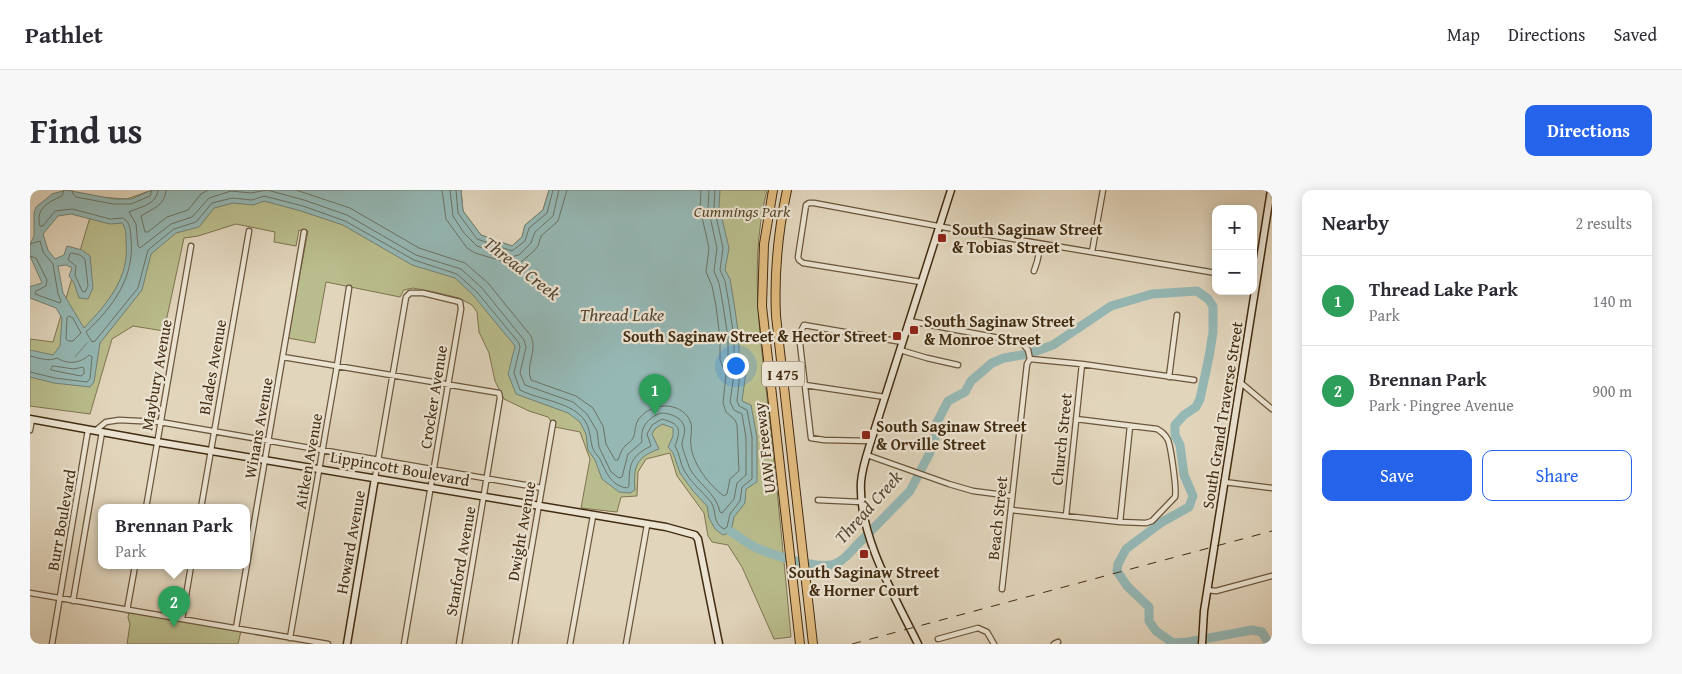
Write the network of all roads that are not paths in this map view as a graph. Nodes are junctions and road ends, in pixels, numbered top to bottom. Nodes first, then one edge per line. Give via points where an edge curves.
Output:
1 (774, 190) edge
2 (787, 190) edge
3 (951, 190) edge
4 (1102, 190) edge
5 (1271, 190) edge
6 (940, 225) junction
7 (248, 231) dead end
8 (304, 232) dead end
9 (1041, 244) junction
10 (190, 246) dead end
11 (1092, 252) junction
12 (1257, 269) edge
13 (1034, 270) dead end
14 (1212, 272) edge
15 (921, 282) junction
16 (349, 288) dead end
17 (1253, 295) edge
18 (406, 297) joint
19 (1177, 315) dead end
20 (909, 321) junction
21 (902, 342) junction
22 (900, 350) junction
23 (283, 357) junction
24 (1030, 359) junction
25 (1082, 364) junction
26 (958, 365) dead end
27 (337, 366) junction
28 (393, 376) junction
29 (1169, 377) junction
30 (1194, 380) dead end
31 (1241, 383) junction
32 (448, 385) junction
33 (805, 385) junction
34 (885, 397) junction
35 (1272, 409) edge
36 (31, 419) edge
37 (1076, 419) junction
38 (160, 422) junction
39 (553, 423) dead end
40 (1130, 426) junction
41 (30, 430) edge
42 (91, 430) junction
43 (214, 431) junction
44 (102, 432) junction
45 (871, 440) junction
46 (268, 441) junction
47 (157, 442) junction
48 (322, 450) junction
49 (211, 451) junction
50 (867, 454) junction
51 (265, 460) junction
52 (378, 460) junction
53 (319, 469) junction
54 (434, 469) junction
55 (375, 478) junction
56 (488, 478) junction
57 (1224, 482) junction
58 (431, 487) junction
59 (542, 488) junction
60 (1272, 488) edge
61 (1012, 496) junction
62 (484, 497) junction
63 (818, 500) dead end
64 (861, 502) junction
65 (147, 504) edge
66 (202, 504) edge
67 (538, 506) junction
68 (1011, 510) junction
69 (593, 516) junction
70 (1066, 516) junction
71 (1120, 522) junction
72 (647, 524) junction
73 (250, 547) edge
74 (134, 569) edge
75 (190, 569) edge
76 (246, 569) edge
77 (1272, 576) edge
78 (1002, 589) dead end
79 (1207, 590) junction
80 (30, 593) edge
81 (60, 598) junction
82 (73, 601) junction
83 (127, 610) junction
84 (182, 619) junction
85 (236, 628) junction
86 (290, 638) junction
87 (938, 639) dead end
88 (52, 644) edge
89 (328, 644) edge
90 (347, 644) edge
91 (404, 644) edge
92 (459, 644) edge
93 (515, 644) edge
94 (570, 644) edge
95 (626, 644) edge
96 (719, 644) edge
97 (800, 644) edge
98 (813, 644) edge
99 (918, 644) edge
100 (994, 644) edge
101 (1202, 644) edge

1 - 97 highway, UAW Freeway / I 475 via 764,244 762,296
2 - 98 highway, UAW Freeway / I 475 via 778,243 776,308
3 - 6 street
4 - 11 street
5 - 12 street, South Grand Traverse Street
6 - 9 street
6 - 15 street
6 - 15 street via 814,203 806,205 799,247 799,260 803,263
7 - 43 street, Blades Avenue
8 - 23 street, Winans Avenue
9 - 11 street
9 - 13 street
10 - 38 street, Maybury Avenue
11 - 14 street
15 - 20 street
16 - 27 street, Aitken Avenue
17 - 31 street, South Grand Traverse Street
18 - 28 street, Howard Avenue
18 - 32 street, Crocker Avenue via 410,292 424,293 460,302
19 - 29 street
20 - 21 street
20 - 24 street, Beach Street via 1021,342
21 - 22 street
21 - 33 street via 804,325 799,334
22 - 26 street
22 - 34 street
23 - 27 street
23 - 46 street, Winans Avenue
24 - 25 street
24 - 61 street, Beach Street
25 - 29 street
25 - 37 street, Church Street
27 - 28 street
27 - 48 street, Aitken Avenue
28 - 32 street
28 - 52 street, Howard Avenue
29 - 30 street
31 - 35 street
31 - 57 street, South Grand Traverse Street
32 - 54 street, Crocker Avenue
32 - 56 street, Stanford Avenue via 499,393
33 - 34 street
33 - 45 street via 811,438
34 - 45 street
36 - 41 street
36 - 42 street, Lippincott Boulevard
37 - 40 street
37 - 70 street, Church Street
38 - 42 street, Lippincott Boulevard via 120,420 106,422
38 - 43 street, Lippincott Boulevard
38 - 47 street, Maybury Avenue
39 - 59 street, Dwight Avenue
40 - 71 street
40 - 71 street via 1157,429 1165,436 1176,493 1152,521
42 - 44 street, Lippincott Boulevard
42 - 81 street, Burr Boulevard
43 - 46 street, Lippincott Boulevard
43 - 49 street, Blades Avenue
44 - 47 street, Lippincott Boulevard
44 - 82 street, Burr Boulevard
45 - 50 street
46 - 48 street, Lippincott Boulevard
46 - 51 street, Winans Avenue
47 - 49 street, Lippincott Boulevard
47 - 65 street, Maybury Avenue
48 - 52 street, Lippincott Boulevard
48 - 53 street, Aitken Avenue
49 - 51 street, Lippincott Boulevard
49 - 66 street, Blades Avenue
50 - 61 street via 973,491
50 - 64 street via 861,480
51 - 53 street, Lippincott Boulevard
51 - 73 street, Winans Avenue
52 - 54 street, Lippincott Boulevard
52 - 55 street, Howard Avenue
53 - 55 street, Lippincott Boulevard
53 - 86 street, Aitken Avenue
54 - 56 street, Lippincott Boulevard
54 - 58 street, Crocker Avenue
55 - 58 street, Lippincott Boulevard
55 - 90 street, Howard Avenue
56 - 59 street, Lippincott Boulevard
56 - 62 street, Stanford Avenue
57 - 60 street
57 - 79 street, South Grand Traverse Street
58 - 62 street, Lippincott Boulevard
58 - 91 street, Crocker Avenue
59 - 67 street, Dwight Avenue
61 - 68 street, Beach Street
62 - 67 street, Lippincott Boulevard
62 - 92 street, Stanford Avenue
63 - 64 street
64 - 99 street via 871,544
67 - 69 street, Lippincott Boulevard
67 - 93 street, Dwight Avenue
68 - 70 street
68 - 78 street, Beach Street
69 - 72 street, Lippincott Boulevard
69 - 94 street
70 - 71 street
72 - 95 street
72 - 96 street, Lippincott Boulevard via 695,535
74 - 83 street
75 - 84 street
76 - 85 street, Winans Avenue
77 - 79 street
79 - 101 street, South Grand Traverse Street
80 - 81 street
81 - 82 street
81 - 88 street, Burr Boulevard
82 - 83 street
83 - 84 street
84 - 85 street
85 - 86 street
86 - 89 street
87 - 100 street via 982,629

